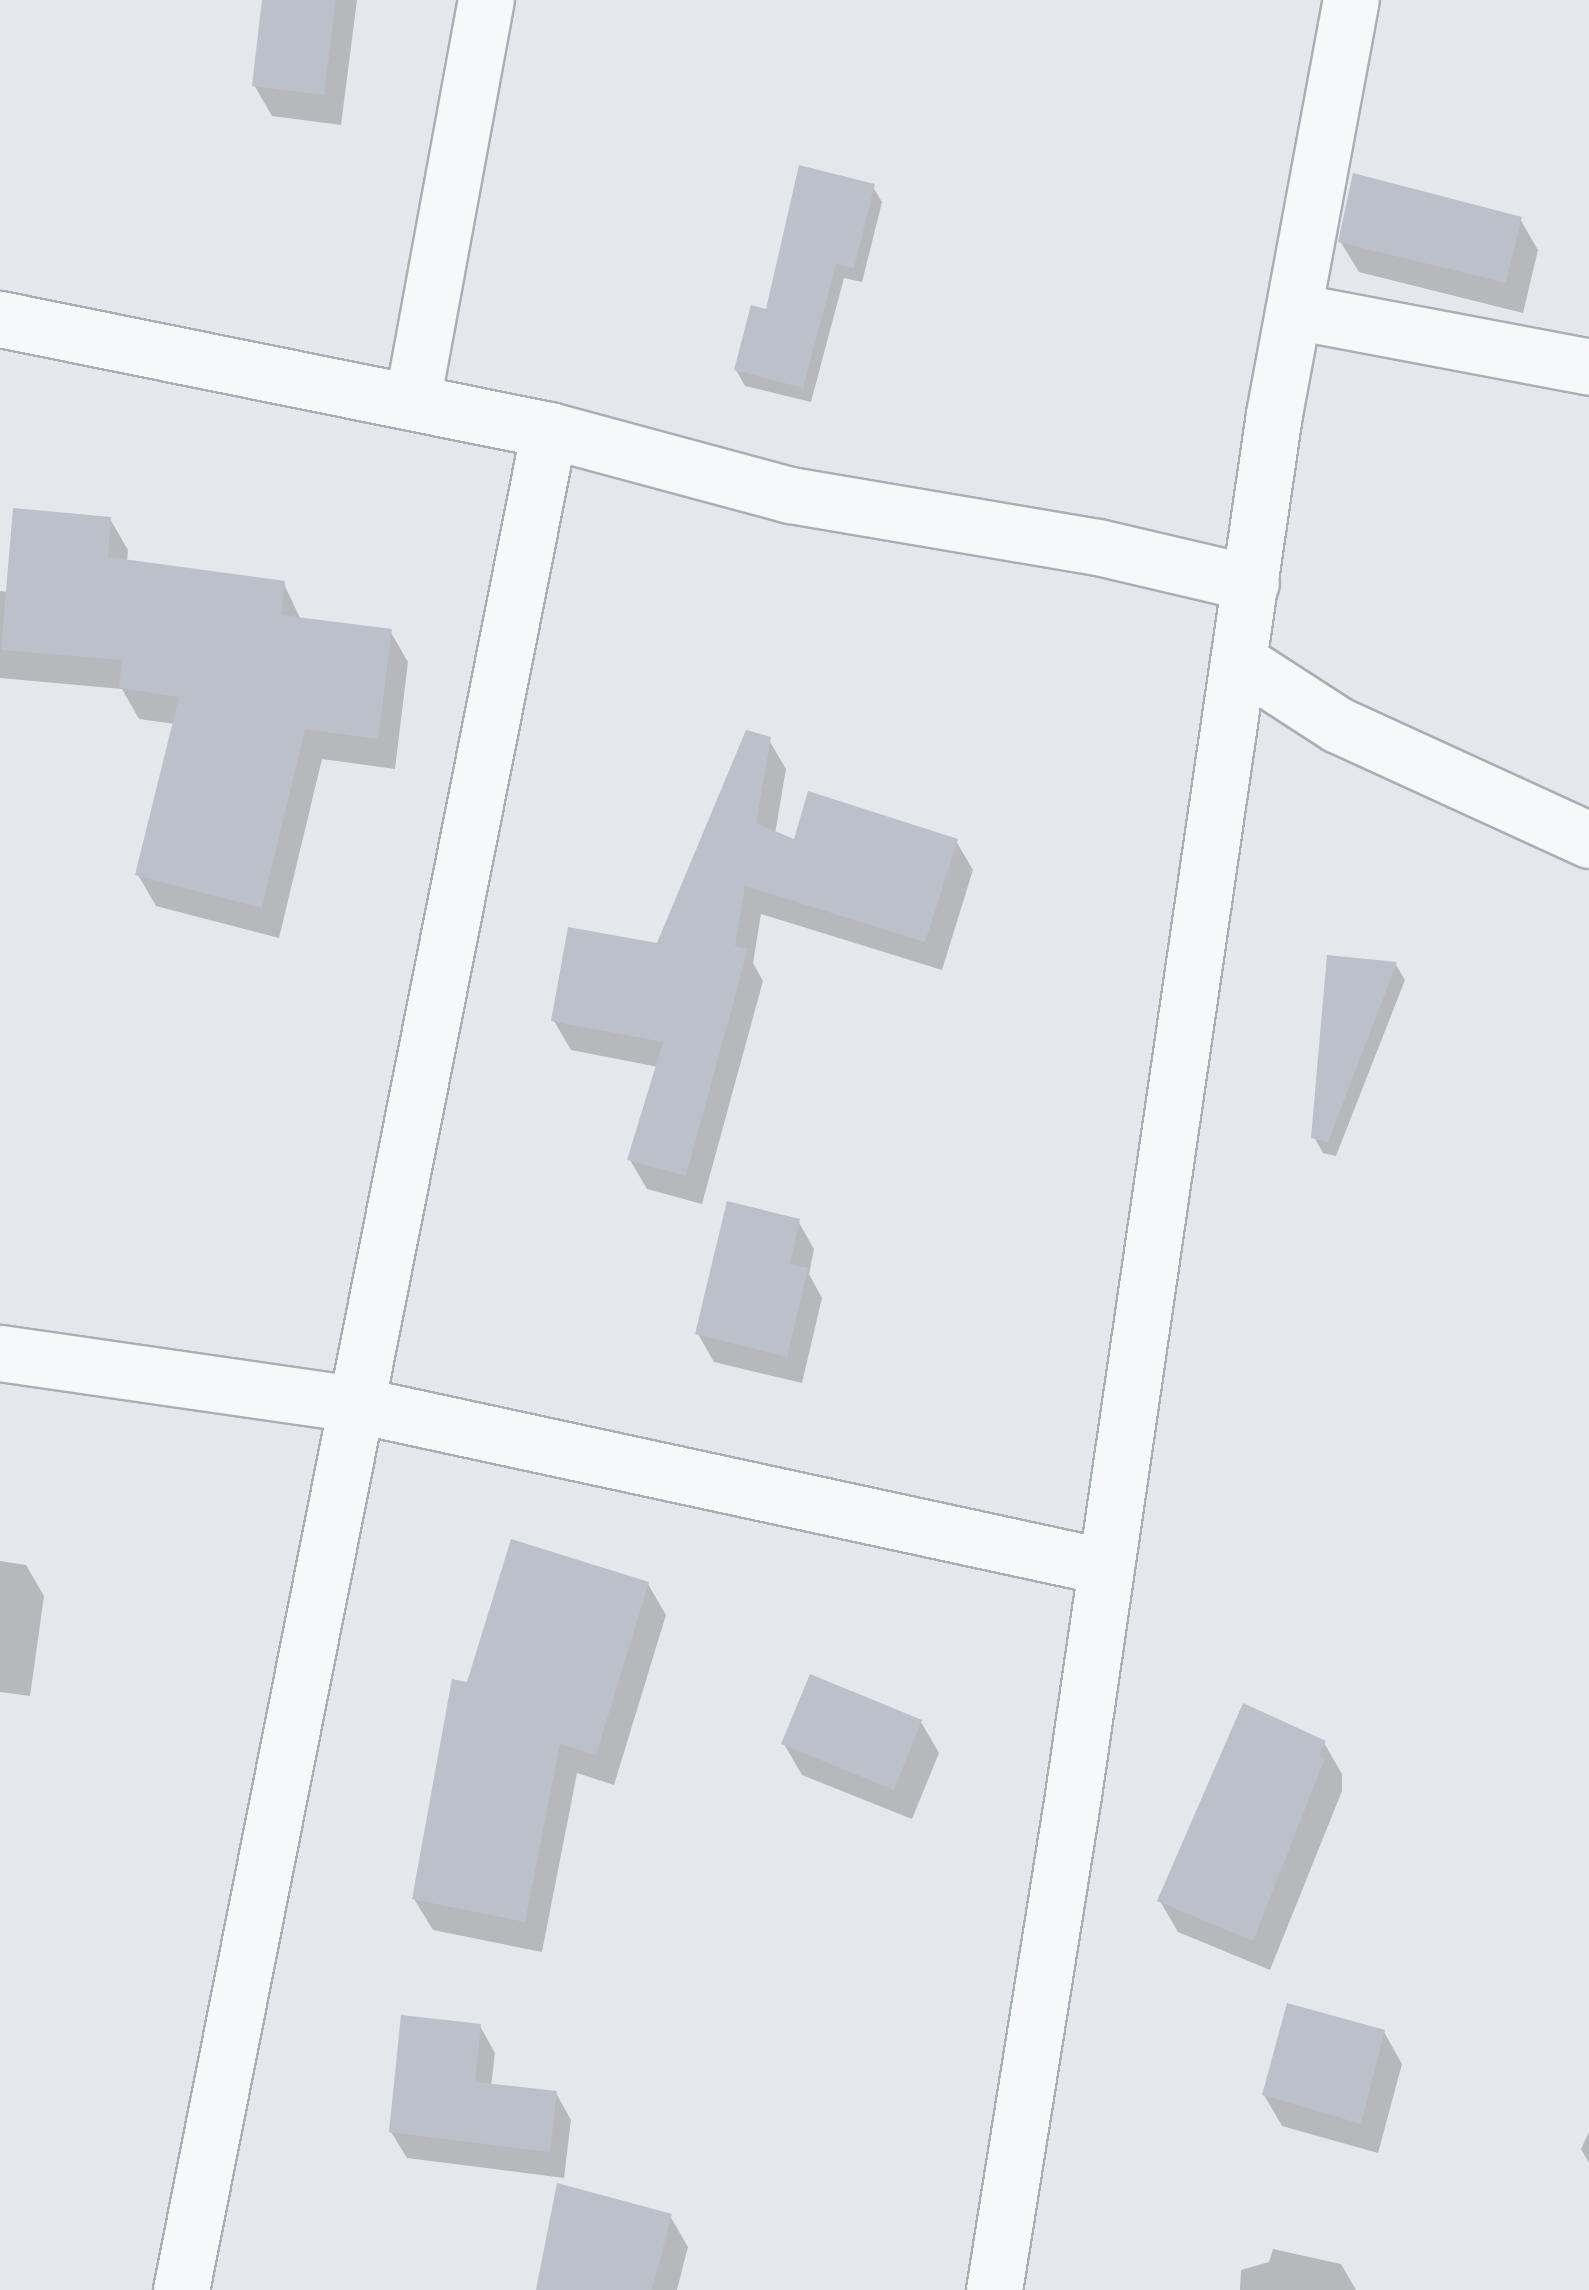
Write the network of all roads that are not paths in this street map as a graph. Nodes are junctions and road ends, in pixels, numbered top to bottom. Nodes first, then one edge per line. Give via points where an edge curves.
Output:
1 (486, 0) edge
2 (1351, 0) edge
3 (1294, 311) junction
4 (0, 319) edge
5 (1589, 367) edge
6 (412, 402) junction
7 (549, 430) junction
8 (1251, 583) junction
9 (1239, 661) junction
10 (1589, 840) edge
11 (0, 1352) edge
12 (354, 1404) junction
13 (1102, 1566) junction
14 (181, 2290) edge
15 (994, 2290) edge

1 - 6 street
2 - 3 street
3 - 5 street
3 - 8 street
4 - 6 street
6 - 7 street
7 - 8 street via 790,495 1098,547
7 - 12 street
8 - 9 street
9 - 10 street via 1338,725
9 - 13 street
11 - 12 street
12 - 13 street
12 - 14 street
13 - 15 street

